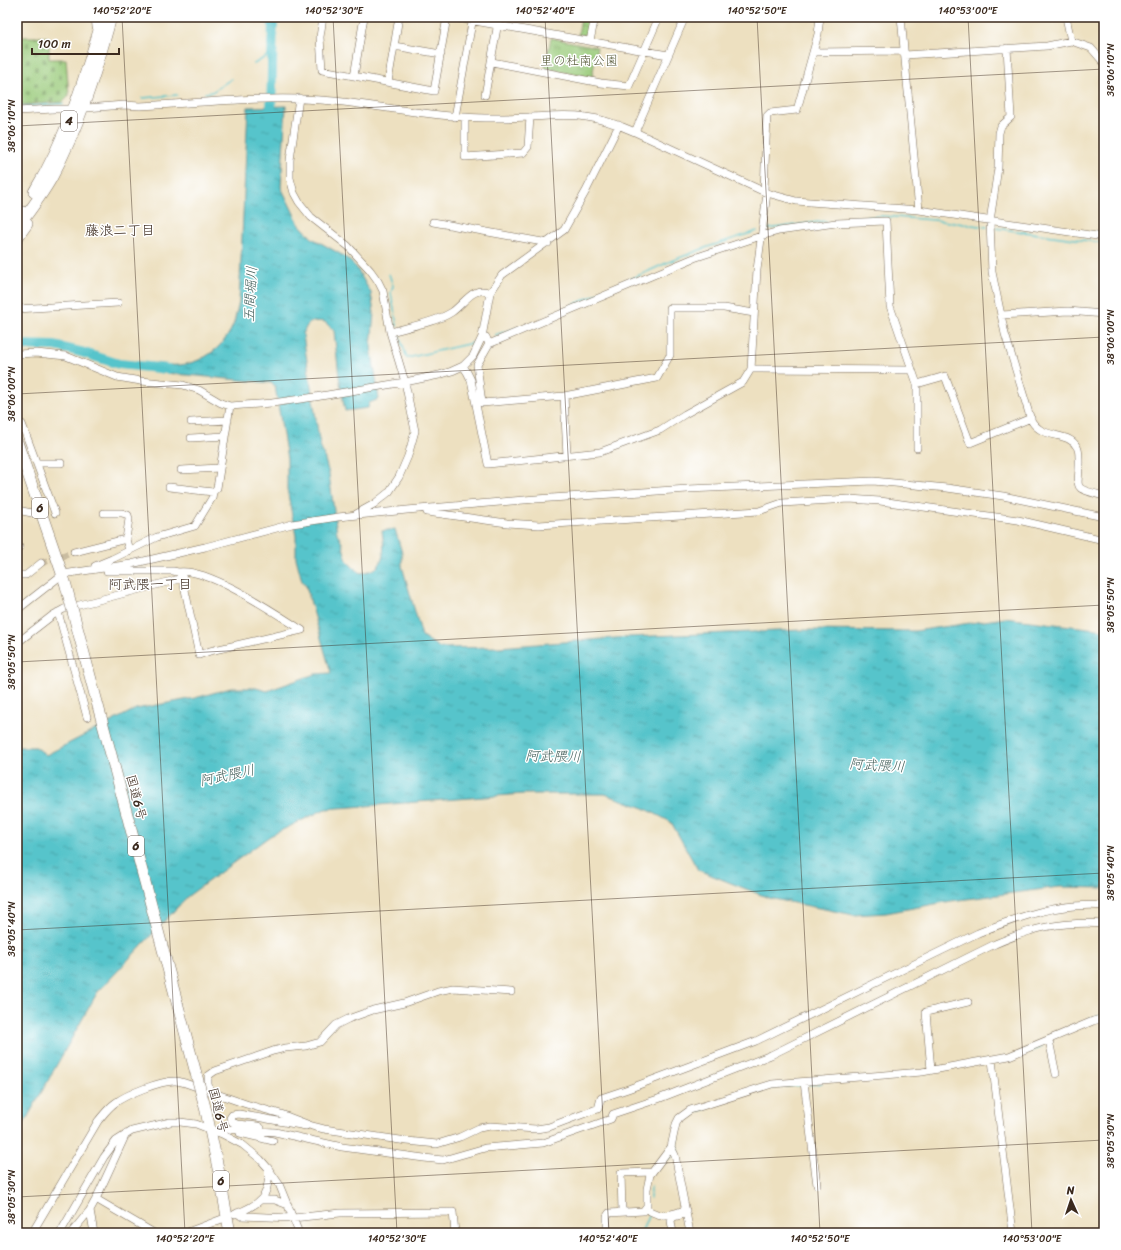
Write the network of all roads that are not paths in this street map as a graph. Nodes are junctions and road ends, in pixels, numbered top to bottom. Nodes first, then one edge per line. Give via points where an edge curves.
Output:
1 (95, 17) edge
2 (103, 17) edge
3 (111, 17) edge
4 (323, 17) edge
5 (364, 17) edge
6 (399, 17) edge
7 (447, 17) edge
8 (452, 17) edge
9 (500, 17) edge
10 (595, 17) edge
11 (647, 17) edge
12 (685, 17) edge
13 (820, 17) edge
14 (901, 17) edge
15 (659, 18) edge
16 (1068, 18) edge
17 (473, 19) edge
18 (498, 26) junction
19 (99, 30) junction
20 (590, 41) junction
21 (1071, 41) junction
22 (394, 46) junction
23 (1007, 48) junction
24 (644, 51) junction
25 (813, 52) junction
26 (904, 53) junction
27 (441, 54) junction
28 (668, 55) junction
29 (492, 62) junction
30 (1104, 63) edge
31 (354, 76) junction
32 (388, 82) junction
33 (485, 95) dead end
34 (296, 98) junction
35 (79, 109) junction
36 (17, 111) edge
37 (456, 117) junction
38 (465, 117) junction
39 (530, 117) junction
40 (619, 125) junction
41 (635, 132) junction
42 (49, 182) junction
43 (765, 192) junction
44 (919, 210) junction
45 (19, 212) edge
46 (990, 221) junction
47 (433, 222) dead end
48 (17, 228) edge
49 (761, 236) junction
50 (1104, 237) edge
51 (17, 238) edge
52 (548, 243) junction
53 (490, 293) junction
54 (118, 302) dead end
55 (17, 309) edge
56 (754, 313) junction
57 (1104, 314) edge
58 (1001, 315) junction
59 (390, 332) junction
60 (482, 337) junction
61 (489, 344) junction
62 (17, 354) edge
63 (463, 366) junction
64 (751, 369) junction
65 (912, 370) junction
66 (403, 382) junction
67 (917, 384) junction
68 (564, 396) junction
69 (230, 406) junction
70 (1031, 418) junction
71 (228, 420) junction
72 (191, 422) dead end
73 (17, 423) edge
74 (225, 436) junction
75 (191, 438) dead end
76 (17, 442) edge
77 (917, 448) dead end
78 (567, 456) junction
79 (61, 462) dead end
80 (37, 463) junction
81 (220, 468) junction
82 (181, 470) dead end
83 (169, 487) dead end
84 (213, 492) junction
85 (1104, 496) edge
86 (17, 510) edge
87 (407, 510) junction
88 (41, 512) junction
89 (55, 513) dead end
90 (104, 513) dead end
91 (354, 515) junction
92 (1104, 517) edge
93 (126, 539) junction
94 (1104, 540) edge
95 (129, 551) junction
96 (74, 552) tunnel mouth
97 (41, 563) tunnel mouth
98 (81, 571) junction
99 (178, 572) junction
100 (17, 575) edge
101 (64, 578) junction
102 (183, 578) junction
103 (18, 606) edge
104 (58, 612) junction
105 (17, 643) edge
106 (87, 717) dead end
107 (1104, 906) edge
108 (1104, 924) edge
109 (511, 992) dead end
110 (968, 1002) dead end
111 (1104, 1018) edge
112 (1049, 1040) junction
113 (992, 1060) junction
114 (931, 1070) junction
115 (1056, 1074) dead end
116 (804, 1082) junction
117 (210, 1091) junction
118 (312, 1126) junction
119 (229, 1129) junction
120 (260, 1131) junction
121 (215, 1132) junction
122 (126, 1134) junction
123 (273, 1141) dead end
124 (671, 1147) junction
125 (268, 1168) junction
126 (652, 1172) junction
127 (818, 1185) dead end
128 (96, 1200) junction
129 (261, 1200) junction
130 (288, 1205) junction
131 (646, 1209) junction
132 (90, 1210) junction
133 (622, 1212) junction
134 (686, 1212) junction
135 (222, 1219) dead end
136 (294, 1219) junction
137 (32, 1233) edge
138 (60, 1233) edge
139 (71, 1233) edge
140 (94, 1233) edge
141 (154, 1233) edge
142 (185, 1233) edge
143 (230, 1233) edge
144 (298, 1233) edge
145 (455, 1233) edge
146 (607, 1233) edge
147 (673, 1233) edge
148 (690, 1233) edge
149 (1013, 1233) edge

1 - 19 street
2 - 19 highway, 4
3 - 35 highway, 4
4 - 31 street via 320,37 322,70
5 - 31 street
6 - 22 street
7 - 27 street
8 - 17 street
9 - 18 street
10 - 20 street
11 - 15 street
12 - 28 street
13 - 25 street
14 - 26 street
15 - 24 street
16 - 21 street
17 - 18 street
17 - 37 street
18 - 20 street
18 - 29 street
19 - 35 highway, 4
20 - 24 street
21 - 23 street via 1048,46
21 - 30 street via 1091,48
22 - 27 street
22 - 32 street
23 - 26 street
23 - 46 street via 1011,117 1001,126 999,133 998,168
24 - 28 street
24 - 29 street via 629,86
25 - 26 street
25 - 43 street via 797,110 767,116
26 - 44 street
27 - 32 street via 434,91
28 - 41 street
29 - 33 street
31 - 32 street
34 - 35 street
34 - 37 street via 350,102
34 - 59 street via 290,160 290,178 294,193 311,217 348,246 370,270 383,291
35 - 36 street
35 - 42 highway, 4
35 - 45 highway, 4
37 - 38 street
38 - 39 street
38 - 39 street via 465,157 523,153 528,147
39 - 40 street via 566,115
40 - 41 street
40 - 52 street via 564,230
41 - 43 street
42 - 48 highway, 4
42 - 51 highway
43 - 44 street via 796,201
43 - 49 street
44 - 46 street
46 - 50 street
46 - 58 street via 992,272
47 - 52 street
49 - 56 street
49 - 61 street via 694,258
49 - 65 street via 836,223 886,222 890,306
52 - 53 street via 502,275
53 - 59 street via 484,290 475,292 451,312 429,322
53 - 60 street
54 - 55 street
56 - 64 street
56 - 68 street via 724,308 670,308 670,355 657,378
57 - 58 street via 1068,311
58 - 70 street
59 - 66 street
60 - 61 street via 486,337
60 - 63 street via 473,356
61 - 68 street via 477,365 482,403
62 - 69 street via 66,356 117,377 189,386
63 - 66 street via 439,375
63 - 78 street via 471,380 488,464
64 - 65 street
64 - 78 street via 743,382 660,430 600,452
65 - 67 street
66 - 69 street via 272,403
66 - 91 street via 415,431 408,456 389,492
67 - 70 street via 945,376 970,443
67 - 77 street
68 - 78 street
69 - 71 street
70 - 85 street via 1035,427 1073,441 1078,448 1079,487
71 - 72 street
71 - 74 street
73 - 80 street via 22,424
74 - 75 street
74 - 81 street
76 - 88 highway, 国道6号 / 6
79 - 80 street
80 - 89 street
81 - 82 street
81 - 84 street via 217,488
83 - 84 street
84 - 95 street via 195,526 157,537
86 - 88 street
87 - 91 street
87 - 92 street via 688,489 873,481 1003,496
87 - 94 street via 539,524 759,511 782,503 849,499 1018,520
88 - 101 highway, 国道6号 / 6
90 - 93 street via 128,515
91 - 98 street via 292,524 131,564
93 - 95 street
93 - 96 street
95 - 98 street
97 - 100 street via 26,575
98 - 99 street
98 - 101 street
99 - 102 street
99 - 102 street via 198,573 249,597 302,630 210,650 199,655
101 - 103 street
101 - 121 highway, 国道6号 / 6, bridge via 206,1111
102 - 104 street
104 - 105 street
104 - 106 street
107 - 118 street via 1064,907 1037,912 978,933 756,1041 600,1098 598,1109 549,1127 536,1129 490,1126 437,1144
108 - 120 street via 1062,925 1032,930 996,944 771,1055 613,1114 611,1119 543,1143 485,1148 443,1160 348,1148
109 - 117 street via 453,988 359,1014 336,1025 320,1042 273,1051 215,1071 208,1076
110 - 114 street via 926,1012
111 - 112 street
112 - 113 street
112 - 115 street
113 - 114 street
113 - 149 street
114 - 116 street
116 - 124 street via 772,1084 690,1110 679,1118
116 - 127 street
117 - 118 street
117 - 137 street via 176,1081 142,1090 114,1104 98,1121
118 - 120 street via 239,1114 230,1118 237,1124 258,1126 261,1128
119 - 120 street
119 - 121 street
119 - 123 street
121 - 122 street via 190,1123 170,1122
121 - 125 street via 243,1145
121 - 143 highway, 国道6号 / 6 via 219,1173
122 - 128 street
122 - 138 street via 110,1146
124 - 126 street
124 - 134 street via 675,1155
125 - 129 street via 268,1181
125 - 130 street via 277,1180
126 - 131 street via 648,1182
126 - 133 street via 621,1173
128 - 132 street
128 - 141 street
129 - 130 street via 275,1200
129 - 136 street via 236,1213 244,1217
130 - 136 street
131 - 133 street
131 - 134 street via 662,1216
132 - 139 street
132 - 140 street
133 - 146 street via 609,1213
134 - 147 street via 673,1217
134 - 148 street
135 - 142 street
136 - 144 street
136 - 145 street via 340,1213 453,1212

